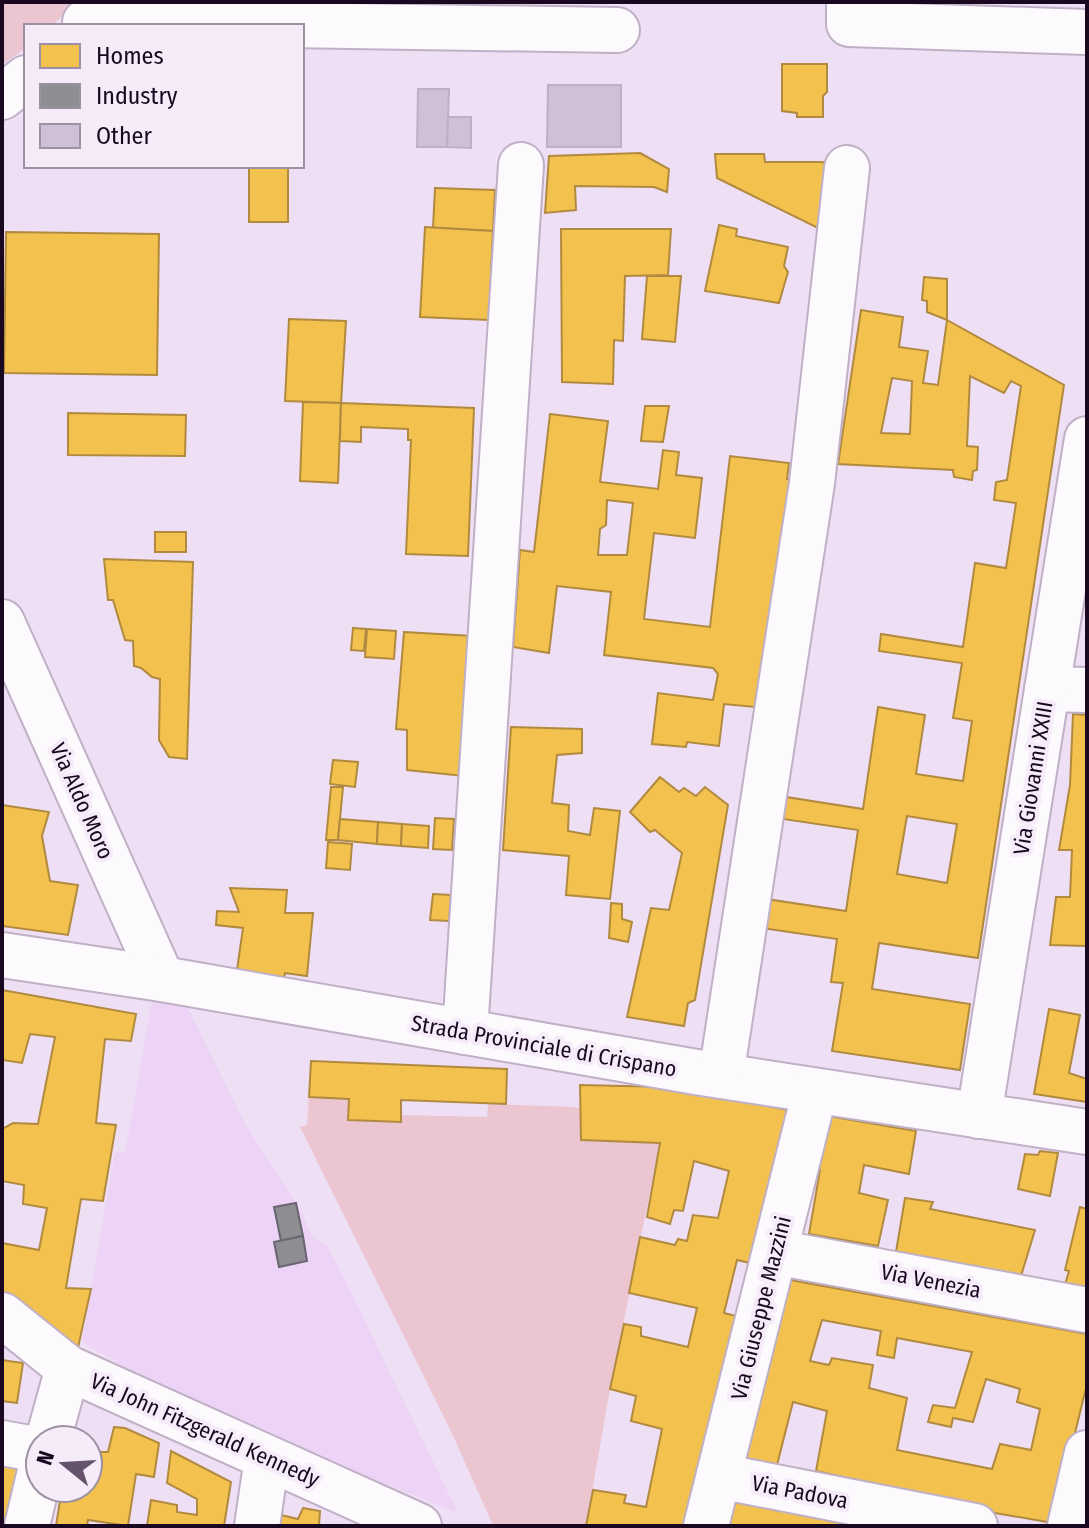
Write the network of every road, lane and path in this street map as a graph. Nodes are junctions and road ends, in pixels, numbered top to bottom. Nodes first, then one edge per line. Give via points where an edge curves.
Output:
1 (849, 2) edge
2 (90, 17) edge
3 (617, 30) dead end
4 (1087, 32) edge
5 (24, 80) edge
6 (2, 97) edge
7 (521, 165) dead end
8 (847, 168) dead end
9 (1087, 439) edge
10 (2, 622) edge
11 (1067, 689) edge
12 (2, 955) edge
13 (162, 979) junction
14 (465, 1032) junction
15 (721, 1076) junction
16 (815, 1091) junction
17 (979, 1116) junction
18 (1087, 1132) edge
19 (775, 1252) junction
20 (1087, 1310) edge
21 (2, 1315) edge
22 (68, 1368) junction
23 (52, 1424) edge
24 (2, 1443) edge
25 (24, 1447) edge
26 (1087, 1453) edge
27 (267, 1458) junction
28 (719, 1476) junction
29 (32, 1504) edge
30 (27, 1526) edge
31 (257, 1526) edge
32 (419, 1526) edge
33 (706, 1526) edge
34 (975, 1526) edge
35 (1070, 1526) edge

1 - 4 street via 849,24
2 - 3 street
5 - 6 street
7 - 14 street
8 - 15 street via 812,483
9 - 11 street, Via Giovanni XXIII
10 - 13 street, Via Aldo Moro
11 - 17 street, Via Giovanni XXIII
12 - 13 street, Strada Provinciale di Crispano
13 - 14 street, Strada Provinciale di Crispano
14 - 15 street, Strada Provinciale di Crispano
15 - 16 street, Strada Provinciale di Crispano
16 - 17 street, Strada Provinciale di Crispano
16 - 19 street, Via Giuseppe Mazzini
17 - 18 street, Strada Provinciale di Crispano
19 - 20 street, Via Venezia
19 - 28 street, Via Giuseppe Mazzini
21 - 22 street, Via John Fitzgerald Kennedy
22 - 23 street
22 - 27 street, Via John Fitzgerald Kennedy
24 - 25 street
26 - 35 street
27 - 31 street
27 - 32 street, Via John Fitzgerald Kennedy
28 - 33 street, Via Giuseppe Mazzini
28 - 34 street, Via Padova
29 - 30 street

